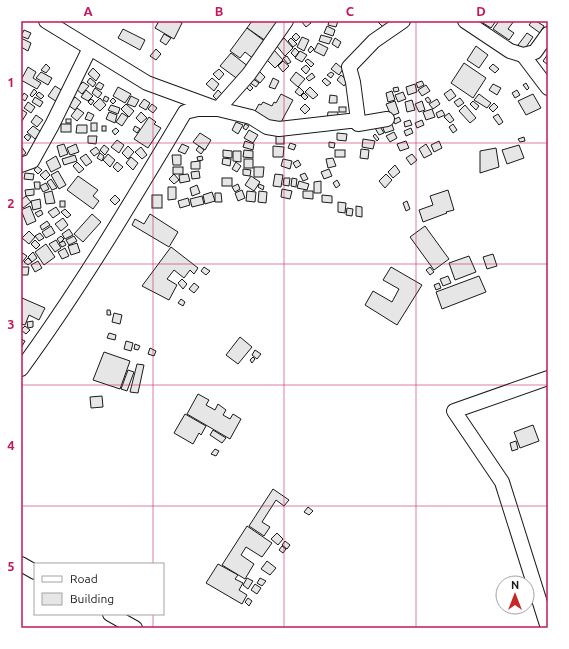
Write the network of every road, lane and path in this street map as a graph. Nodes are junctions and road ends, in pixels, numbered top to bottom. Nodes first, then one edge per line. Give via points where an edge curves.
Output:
1 (46, 21) edge
2 (286, 21) edge
3 (403, 21) edge
4 (465, 21) edge
5 (548, 34) edge
6 (90, 48) junction
7 (523, 55) junction
8 (548, 88) edge
9 (218, 109) junction
10 (387, 119) dead end
11 (358, 120) junction
12 (21, 165) edge
13 (21, 369) edge
14 (548, 378) edge
15 (21, 564) edge
16 (34, 571) edge
17 (111, 620) edge
18 (135, 628) edge
19 (548, 628) edge

1 - 6 street
2 - 9 street via 249,74
3 - 11 street via 374,41 349,67
4 - 7 street via 510,51
5 - 7 street via 534,52
6 - 9 street via 147,83
6 - 12 street via 32,161
7 - 8 street
9 - 11 street via 251,117 267,127 279,129
9 - 13 street via 184,112 114,230
10 - 11 street via 358,124
14 - 19 street via 454,411 502,482
15 - 16 street
17 - 18 street

